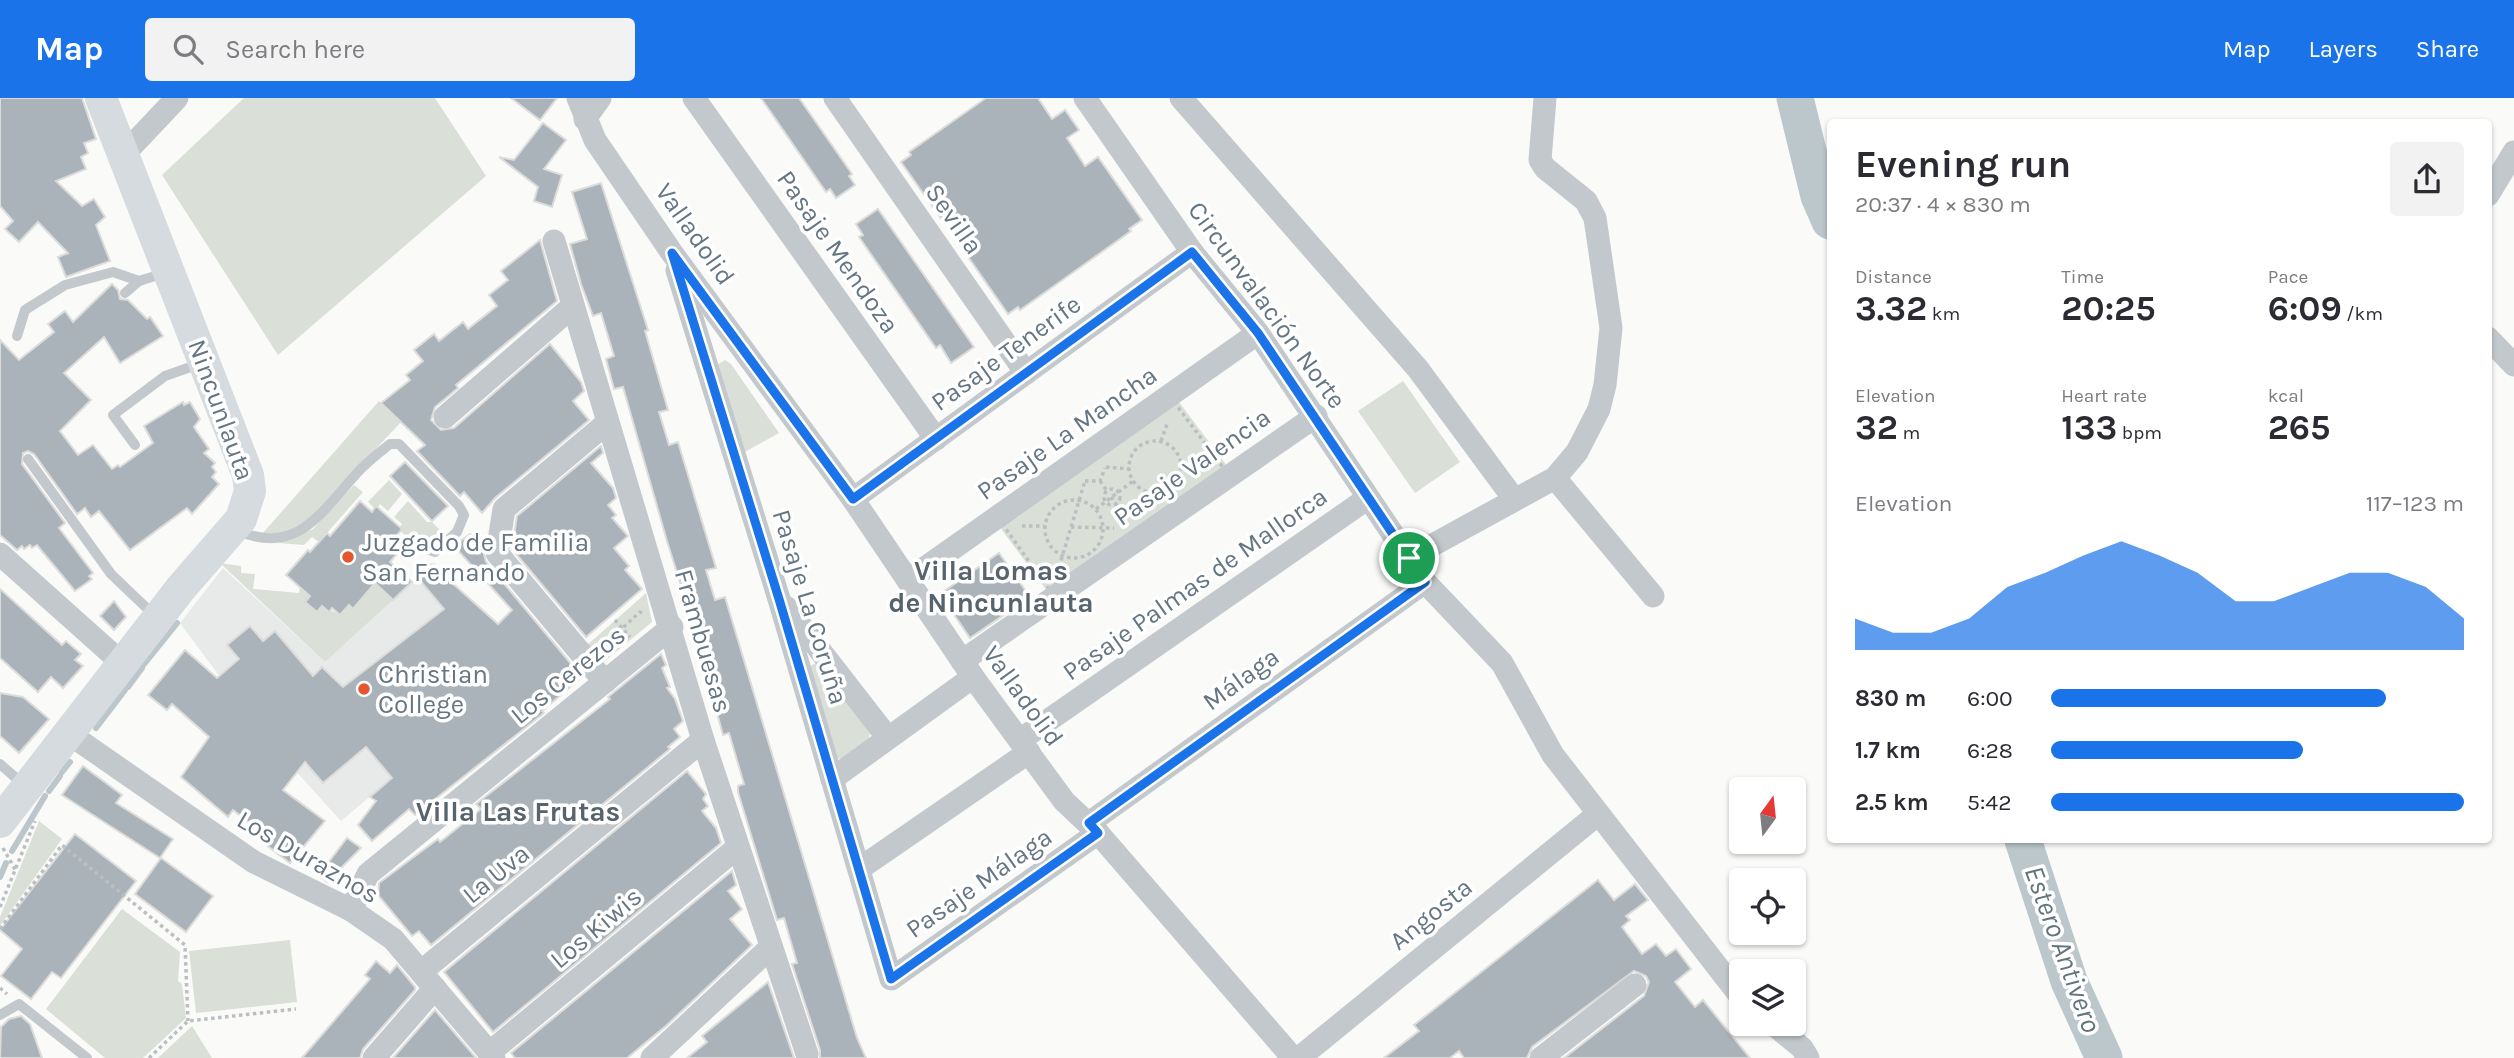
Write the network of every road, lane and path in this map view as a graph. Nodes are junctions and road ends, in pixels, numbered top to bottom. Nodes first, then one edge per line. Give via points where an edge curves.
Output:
1 (101, 98) edge
2 (177, 98) edge
3 (600, 98) edge
4 (694, 98) edge
5 (1085, 98) edge
6 (1181, 98) edge
7 (1545, 98) edge
8 (838, 99) edge
9 (581, 108) edge
10 (2514, 152) edge
11 (125, 153) junction
12 (2492, 188) edge
13 (554, 241) dead end
14 (1192, 252) junction
15 (672, 253) junction
16 (170, 272) junction
17 (139, 281) junction
18 (125, 293) dead end
19 (573, 306) junction
20 (1258, 333) junction
21 (17, 335) dead end
22 (2492, 342) edge
23 (205, 362) junction
24 (2514, 365) edge
25 (1027, 373) junction
26 (1316, 416) junction
27 (445, 417) dead end
28 (607, 423) junction
29 (936, 439) junction
30 (135, 445) dead end
31 (28, 459) dead end
32 (1105, 467) junction
33 (1129, 469) junction
34 (1555, 478) junction
35 (1085, 481) junction
36 (1100, 481) junction
37 (1133, 481) junction
38 (1107, 491) junction
39 (1119, 492) junction
40 (1111, 497) junction
41 (1368, 498) junction
42 (853, 499) junction
43 (1514, 499) junction
44 (1079, 500) junction
45 (1105, 502) junction
46 (1117, 504) junction
47 (1096, 509) junction
48 (1139, 513) dead end
49 (1125, 516) junction
50 (1071, 527) junction
51 (233, 528) junction
52 (1103, 528) junction
53 (1119, 528) junction
54 (1135, 528) dead end
55 (417, 545) dead end
56 (0, 554) edge
57 (1062, 555) junction
58 (1409, 558) junction
59 (1058, 568) dead end
60 (908, 580) junction
61 (1055, 580) dead end
62 (1425, 582) junction
63 (1051, 592) junction
64 (1653, 596) dead end
65 (779, 599) junction
66 (157, 618) junction
67 (671, 627) junction
68 (123, 664) junction
69 (967, 669) junction
70 (605, 682) junction
71 (68, 733) junction
72 (888, 738) junction
73 (703, 740) junction
74 (1024, 746) junction
75 (0, 764) edge
76 (832, 779) junction
77 (26, 787) junction
78 (1598, 814) junction
79 (36, 819) dead end
80 (1094, 828) junction
81 (1, 834) edge
82 (738, 846) junction
83 (859, 869) junction
84 (16, 871) junction
85 (0, 907) edge
86 (351, 910) junction
87 (0, 929) edge
88 (771, 947) junction
89 (891, 979) joint
90 (428, 980) junction
91 (1729, 982) edge
92 (1635, 985) dead end
93 (296, 1009) dead end
94 (0, 1014) edge
95 (188, 1021) junction
96 (1788, 1036) edge
97 (666, 1054) edge
98 (807, 1054) dead end
99 (492, 1056) edge
100 (87, 1058) edge
101 (149, 1058) edge
102 (374, 1058) edge
103 (1293, 1058) edge
104 (1300, 1058) edge
105 (1541, 1058) edge
106 (1808, 1058) edge

1 - 11 street, Nincunlauta
2 - 11 street
3 - 9 street
4 - 29 street, Pasaje Mendoza
5 - 14 street, Circunvalación Norte
6 - 43 street via 1418,369
7 - 34 street via 1540,160 1586,201 1595,218 1611,328 1599,409 1577,452
8 - 25 street, Sevilla
9 - 15 street, Valladolid via 595,141
10 - 12 street
11 - 16 street, Nincunlauta
13 - 19 street, Frambuesas
14 - 20 street, Circunvalación Norte
14 - 25 street, Pasaje Tenerife
15 - 42 street, Valladolid
15 - 65 street, Pasaje La Coruña
16 - 17 lane
16 - 23 street, Nincunlauta
17 - 18 lane
17 - 21 lane via 113,272 65,285 25,310
19 - 27 street
19 - 28 street, Frambuesas
20 - 26 street, Circunvalación Norte
20 - 60 street, Pasaje La Mancha
22 - 24 street
23 - 30 lane via 166,376 113,415
23 - 51 street, Nincunlauta via 248,475 247,506
25 - 29 street, Pasaje Tenerife
26 - 41 street, Circunvalación Norte
26 - 69 street, Pasaje Valencia
28 - 67 street, Frambuesas
28 - 70 street via 504,509 497,553
29 - 42 street, Pasaje Tenerife
31 - 66 lane via 111,574
32 - 33 path
32 - 35 path via 1090,466
32 - 36 path
33 - 37 path
33 - 37 path via 1134,452 1149,442 1168,444 1180,459 1179,478 1165,491 1146,492
34 - 43 street
34 - 64 street
35 - 36 path
35 - 44 path
36 - 38 path
37 - 39 path
38 - 39 path
38 - 40 path
38 - 45 path
39 - 40 path
39 - 46 path
40 - 45 path
40 - 46 path
41 - 58 street, Circunvalación Norte
41 - 74 street, Pasaje Palmas de Mallorca
42 - 60 street, Valladolid
43 - 58 street
44 - 47 path
44 - 50 path
44 - 57 path via 1060,503 1047,517 1049,544
45 - 46 path
45 - 47 path
46 - 49 path
47 - 52 path
48 - 49 path
49 - 53 path
50 - 52 path
50 - 57 path
51 - 55 lane via 256,539 278,539 311,526 360,470 390,444 399,444 464,515 457,532 435,552
51 - 66 street, Nincunlauta
52 - 53 path
52 - 57 path via 1100,542 1088,554
53 - 54 path
56 - 68 street
57 - 59 path
58 - 62 street, Circunvalación Norte
60 - 69 street, Valladolid
61 - 63 path
62 - 78 street, Circunvalación Norte via 1502,663 1553,755
62 - 80 street, Málaga
63 - 63 path via 1003,525 1174,402 1225,470
65 - 72 street
65 - 76 street, Pasaje La Coruña
66 - 68 street, Nincunlauta
67 - 70 street, Los Cerezos
67 - 73 street, Frambuesas
68 - 71 street, Nincunlauta
69 - 72 street, Pasaje Valencia
69 - 74 street, Valladolid
70 - 86 street, Los Cerezos via 368,874
71 - 77 street, Nincunlauta
71 - 86 street, Los Duraznos via 254,862
72 - 76 street, Pasaje Valencia
73 - 82 street, Frambuesas
73 - 90 street, La Uva
74 - 80 street, Valladolid via 1064,801
74 - 83 street, Pasaje Palmas de Mallorca
75 - 77 lane
76 - 83 street, Pasaje La Coruña
77 - 81 street, Nincunlauta
78 - 91 street, Circunvalación Norte
78 - 104 street, Angosta
79 - 84 path
80 - 89 street, Pasaje Málaga
80 - 103 street, Valladolid
81 - 84 path
82 - 88 street, Frambuesas
82 - 99 street, Los Kiwis
83 - 89 street, Pasaje La Coruña
84 - 85 path
86 - 90 street, Los Duraznos via 393,939
87 - 95 path via 62,845 185,945
88 - 97 street
88 - 98 street, Frambuesas
90 - 99 street, Los Duraznos
90 - 102 street, La Uva
92 - 105 street
93 - 95 path
94 - 100 lane via 19,1004
95 - 101 path
96 - 106 street

